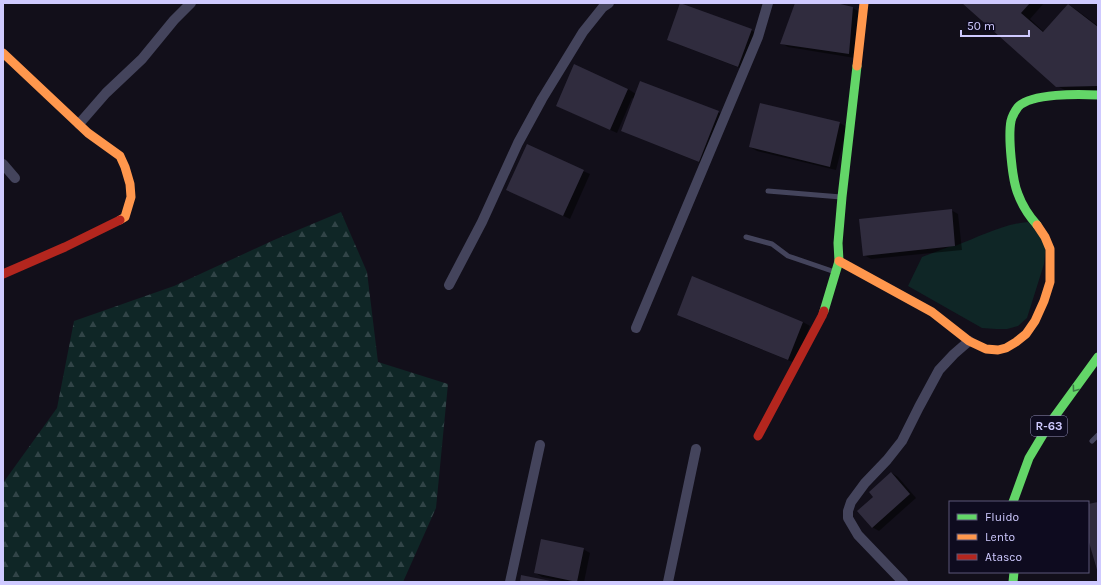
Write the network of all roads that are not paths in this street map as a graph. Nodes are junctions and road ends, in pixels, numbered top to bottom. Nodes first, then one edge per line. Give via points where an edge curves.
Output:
1 (191, 3) edge
2 (609, 3) edge
3 (768, 3) edge
4 (864, 3) edge
5 (3, 53) edge
6 (1098, 95) edge
7 (78, 124) junction
8 (3, 164) edge
9 (15, 178) dead end
10 (768, 190) dead end
11 (842, 197) junction
12 (746, 237) dead end
13 (838, 260) junction
14 (836, 272) junction
15 (3, 274) edge
16 (449, 285) dead end
17 (636, 328) dead end
18 (969, 341) junction
19 (1098, 357) edge
20 (1098, 372) edge
21 (1057, 429) dead end
22 (1098, 435) edge
23 (758, 436) dead end
24 (1092, 441) dead end
25 (540, 445) dead end
26 (696, 449) dead end
27 (1013, 501) edge
28 (510, 582) edge
29 (668, 582) edge
30 (903, 582) edge

1 - 7 street via 142,59
2 - 16 street via 583,32 542,99
3 - 17 street via 758,37
4 - 11 street
5 - 7 street
6 - 18 street via 1048,96 1029,100 1018,107 1011,119 1009,134 1014,182 1022,203 1050,249 1050,282 1035,322 1016,342 998,350 986,349
7 - 15 street via 120,156 130,184 131,197 125,217
8 - 9 street
10 - 11 lane
11 - 13 street
12 - 14 lane via 772,244 788,256
13 - 14 street
13 - 18 street via 932,312
14 - 23 street via 822,316
18 - 30 street via 939,370 902,441 888,460 866,482 851,502 848,511 848,518 858,535
19 -> 27 street, R-63 via 1050,423 1029,458
20 - 21 street, R-63
22 - 24 lane
25 - 28 street
26 - 29 street

